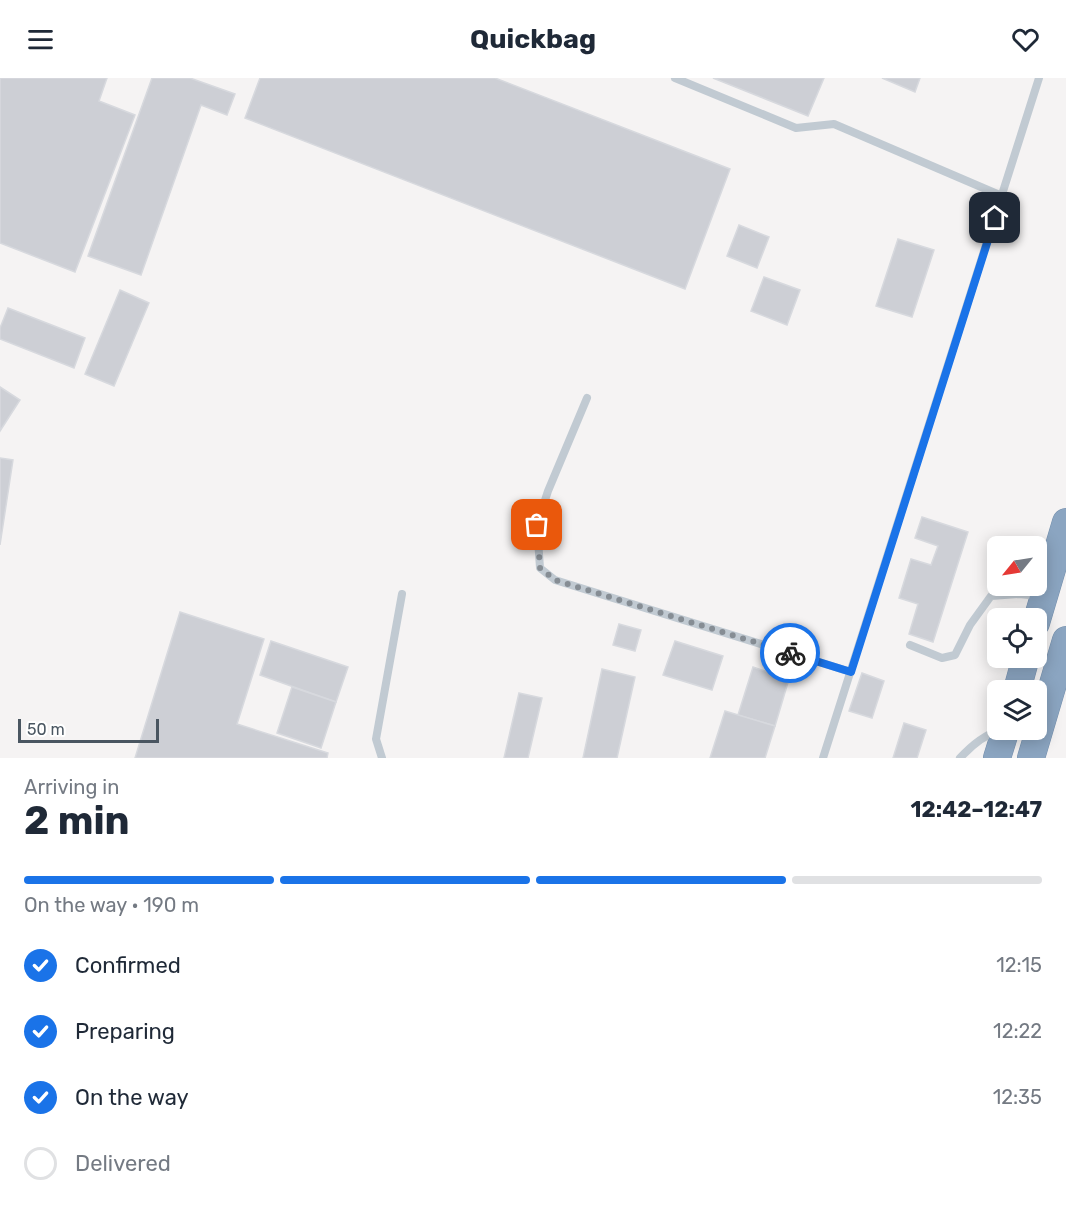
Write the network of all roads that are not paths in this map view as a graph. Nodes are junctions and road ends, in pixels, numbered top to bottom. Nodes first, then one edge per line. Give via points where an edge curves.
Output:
1 (675, 78) edge
2 (1039, 78) edge
3 (1002, 195) junction
4 (587, 398) dead end
5 (1066, 522) edge
6 (402, 594) dead end
7 (1044, 597) junction
8 (1041, 608) edge
9 (1066, 640) edge
10 (910, 645) dead end
11 (851, 672) junction
12 (987, 736) edge
13 (1001, 740) edge
14 (382, 758) edge
15 (823, 758) edge
16 (960, 758) edge
17 (997, 758) edge
18 (1031, 758) edge

1 - 3 lane via 796,128 834,124
2 - 3 lane
3 - 11 lane
4 - 11 lane via 537,525 540,568 555,580
5 - 7 highway
6 - 14 lane via 376,739
7 - 8 highway
7 - 10 lane via 991,596 955,655 942,658
9 - 18 highway
11 - 15 lane
12 - 16 lane
13 - 17 highway

